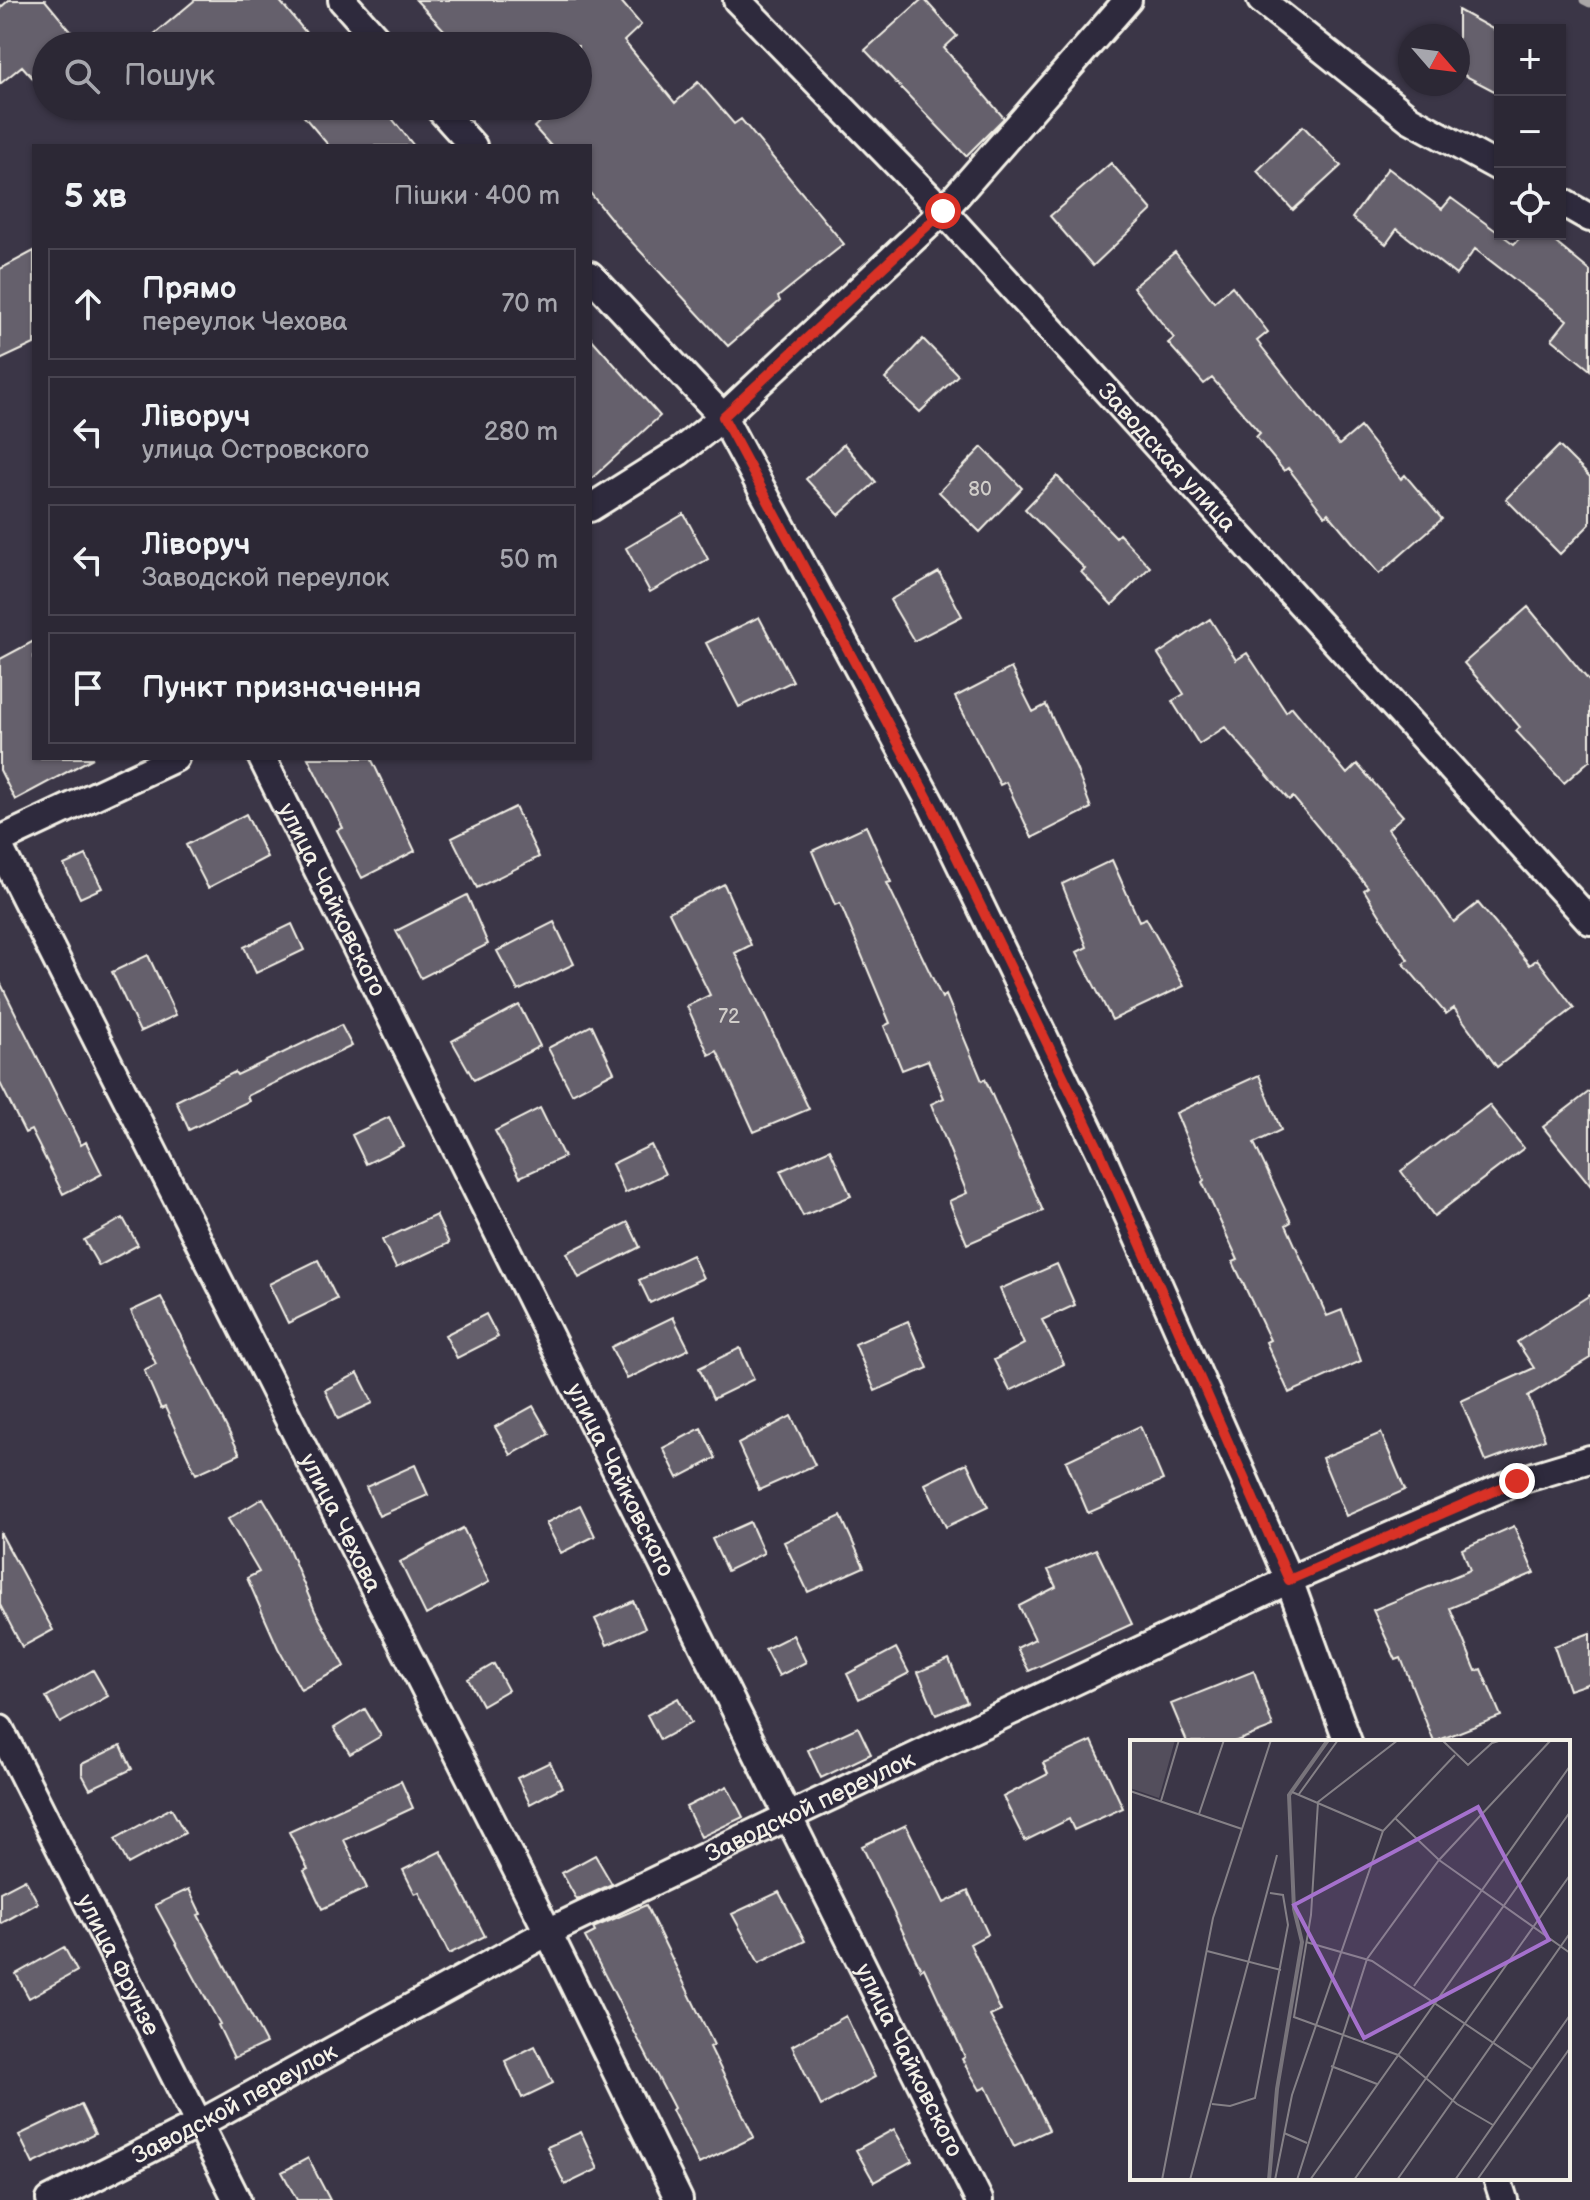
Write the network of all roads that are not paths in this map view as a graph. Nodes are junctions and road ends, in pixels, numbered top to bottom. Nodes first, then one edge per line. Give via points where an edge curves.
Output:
1 (342, 0) edge
2 (737, 0) edge
3 (1128, 0) edge
4 (1261, 0) edge
5 (371, 32) edge
6 (450, 120) edge
7 (471, 144) edge
8 (1494, 165) edge
9 (1566, 204) edge
10 (943, 211) junction
11 (1590, 218) edge
12 (592, 277) edge
13 (723, 417) junction
14 (592, 507) edge
15 (171, 760) edge
16 (263, 760) edge
17 (0, 840) edge
18 (0, 848) edge
19 (1590, 921) edge
20 (1590, 1459) edge
21 (1289, 1580) junction
22 (0, 1729) edge
23 (1347, 1740) edge
24 (789, 1816) junction
25 (548, 1932) junction
26 (199, 2124) junction
27 (1498, 2180) edge
28 (50, 2200) edge
29 (237, 2200) edge
30 (679, 2200) edge
31 (979, 2200) edge
32 (1504, 2200) edge

1 - 5 street
2 - 10 street, Заводская улица
3 - 10 street
4 - 8 street via 1410,119
6 - 7 street
9 - 11 street
10 - 13 street
10 - 19 street, Заводская улица
12 - 13 street
13 - 14 street via 679,452
13 - 21 street via 946,834 1100,1152
15 - 17 street
16 - 24 street, улица Чайковского
18 - 25 street, улица Чехова
20 - 21 street, Заводской переулок via 1517,1481
21 - 23 street
21 - 24 street, Заводской переулок
22 - 26 street, улица Фрунзе
24 - 25 street, Заводской переулок
24 - 31 street, улица Чайковского
25 - 26 street, Заводской переулок
25 - 30 street, улица Чехова
26 - 28 street, Заводской переулок
26 - 29 street, улица Фрунзе
27 - 32 street

